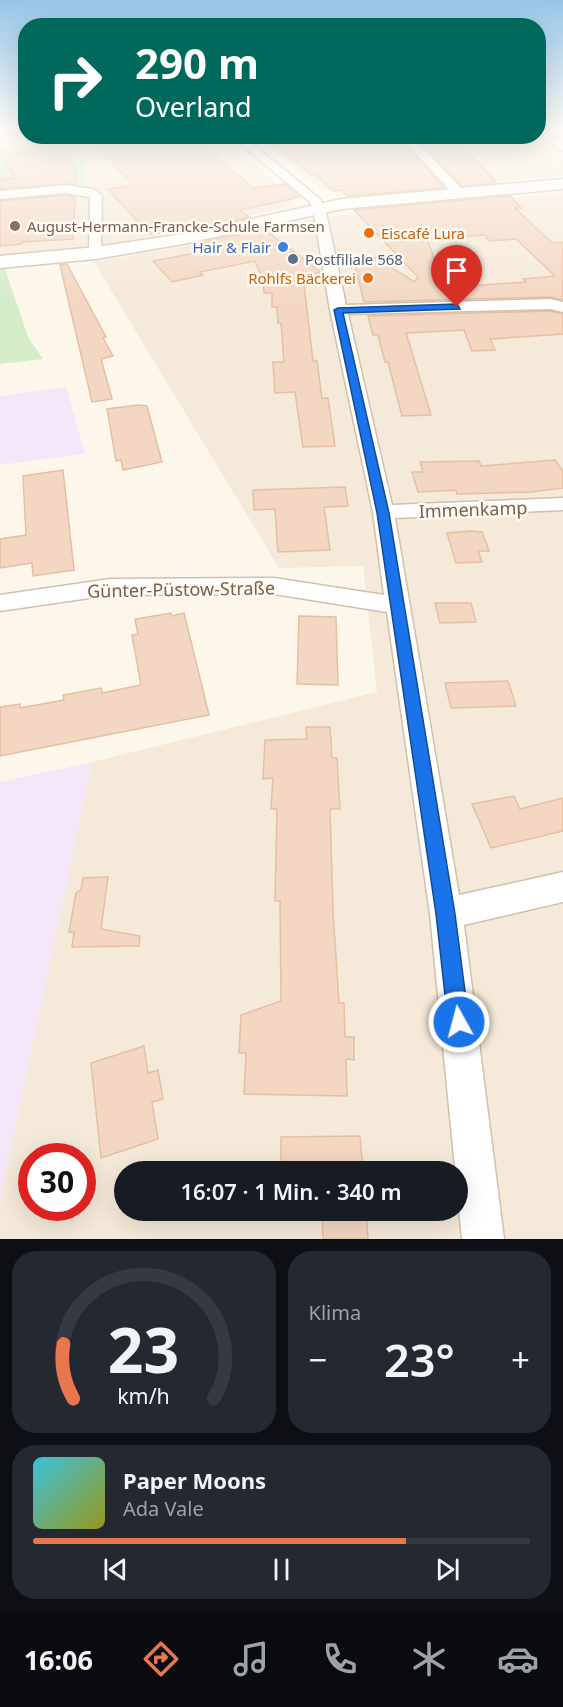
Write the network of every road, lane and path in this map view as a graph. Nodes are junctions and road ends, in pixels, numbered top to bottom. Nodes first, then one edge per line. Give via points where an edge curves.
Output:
1 (298, 186) edge
2 (452, 186) edge
3 (542, 186) edge
4 (459, 193) junction
5 (0, 195) edge
6 (320, 208) junction
7 (96, 253) junction
8 (0, 262) edge
9 (558, 303) edge
10 (338, 310) junction
11 (563, 504) edge
12 (383, 513) junction
13 (0, 603) edge
14 (397, 605) junction
15 (563, 887) edge
16 (446, 914) junction
17 (483, 1239) edge

1 - 6 street
2 - 4 street
3 - 4 main road
4 - 6 main road
5 - 7 street via 92,191 96,195
6 - 7 main road via 183,240
6 - 10 street
7 - 8 main road
9 - 10 street
10 - 12 street
11 - 12 street, Immenkamp
12 - 14 street
13 - 14 street, Günter-Püstow-Straße via 110,587 274,586
14 - 16 street
15 - 16 street
16 - 17 street

